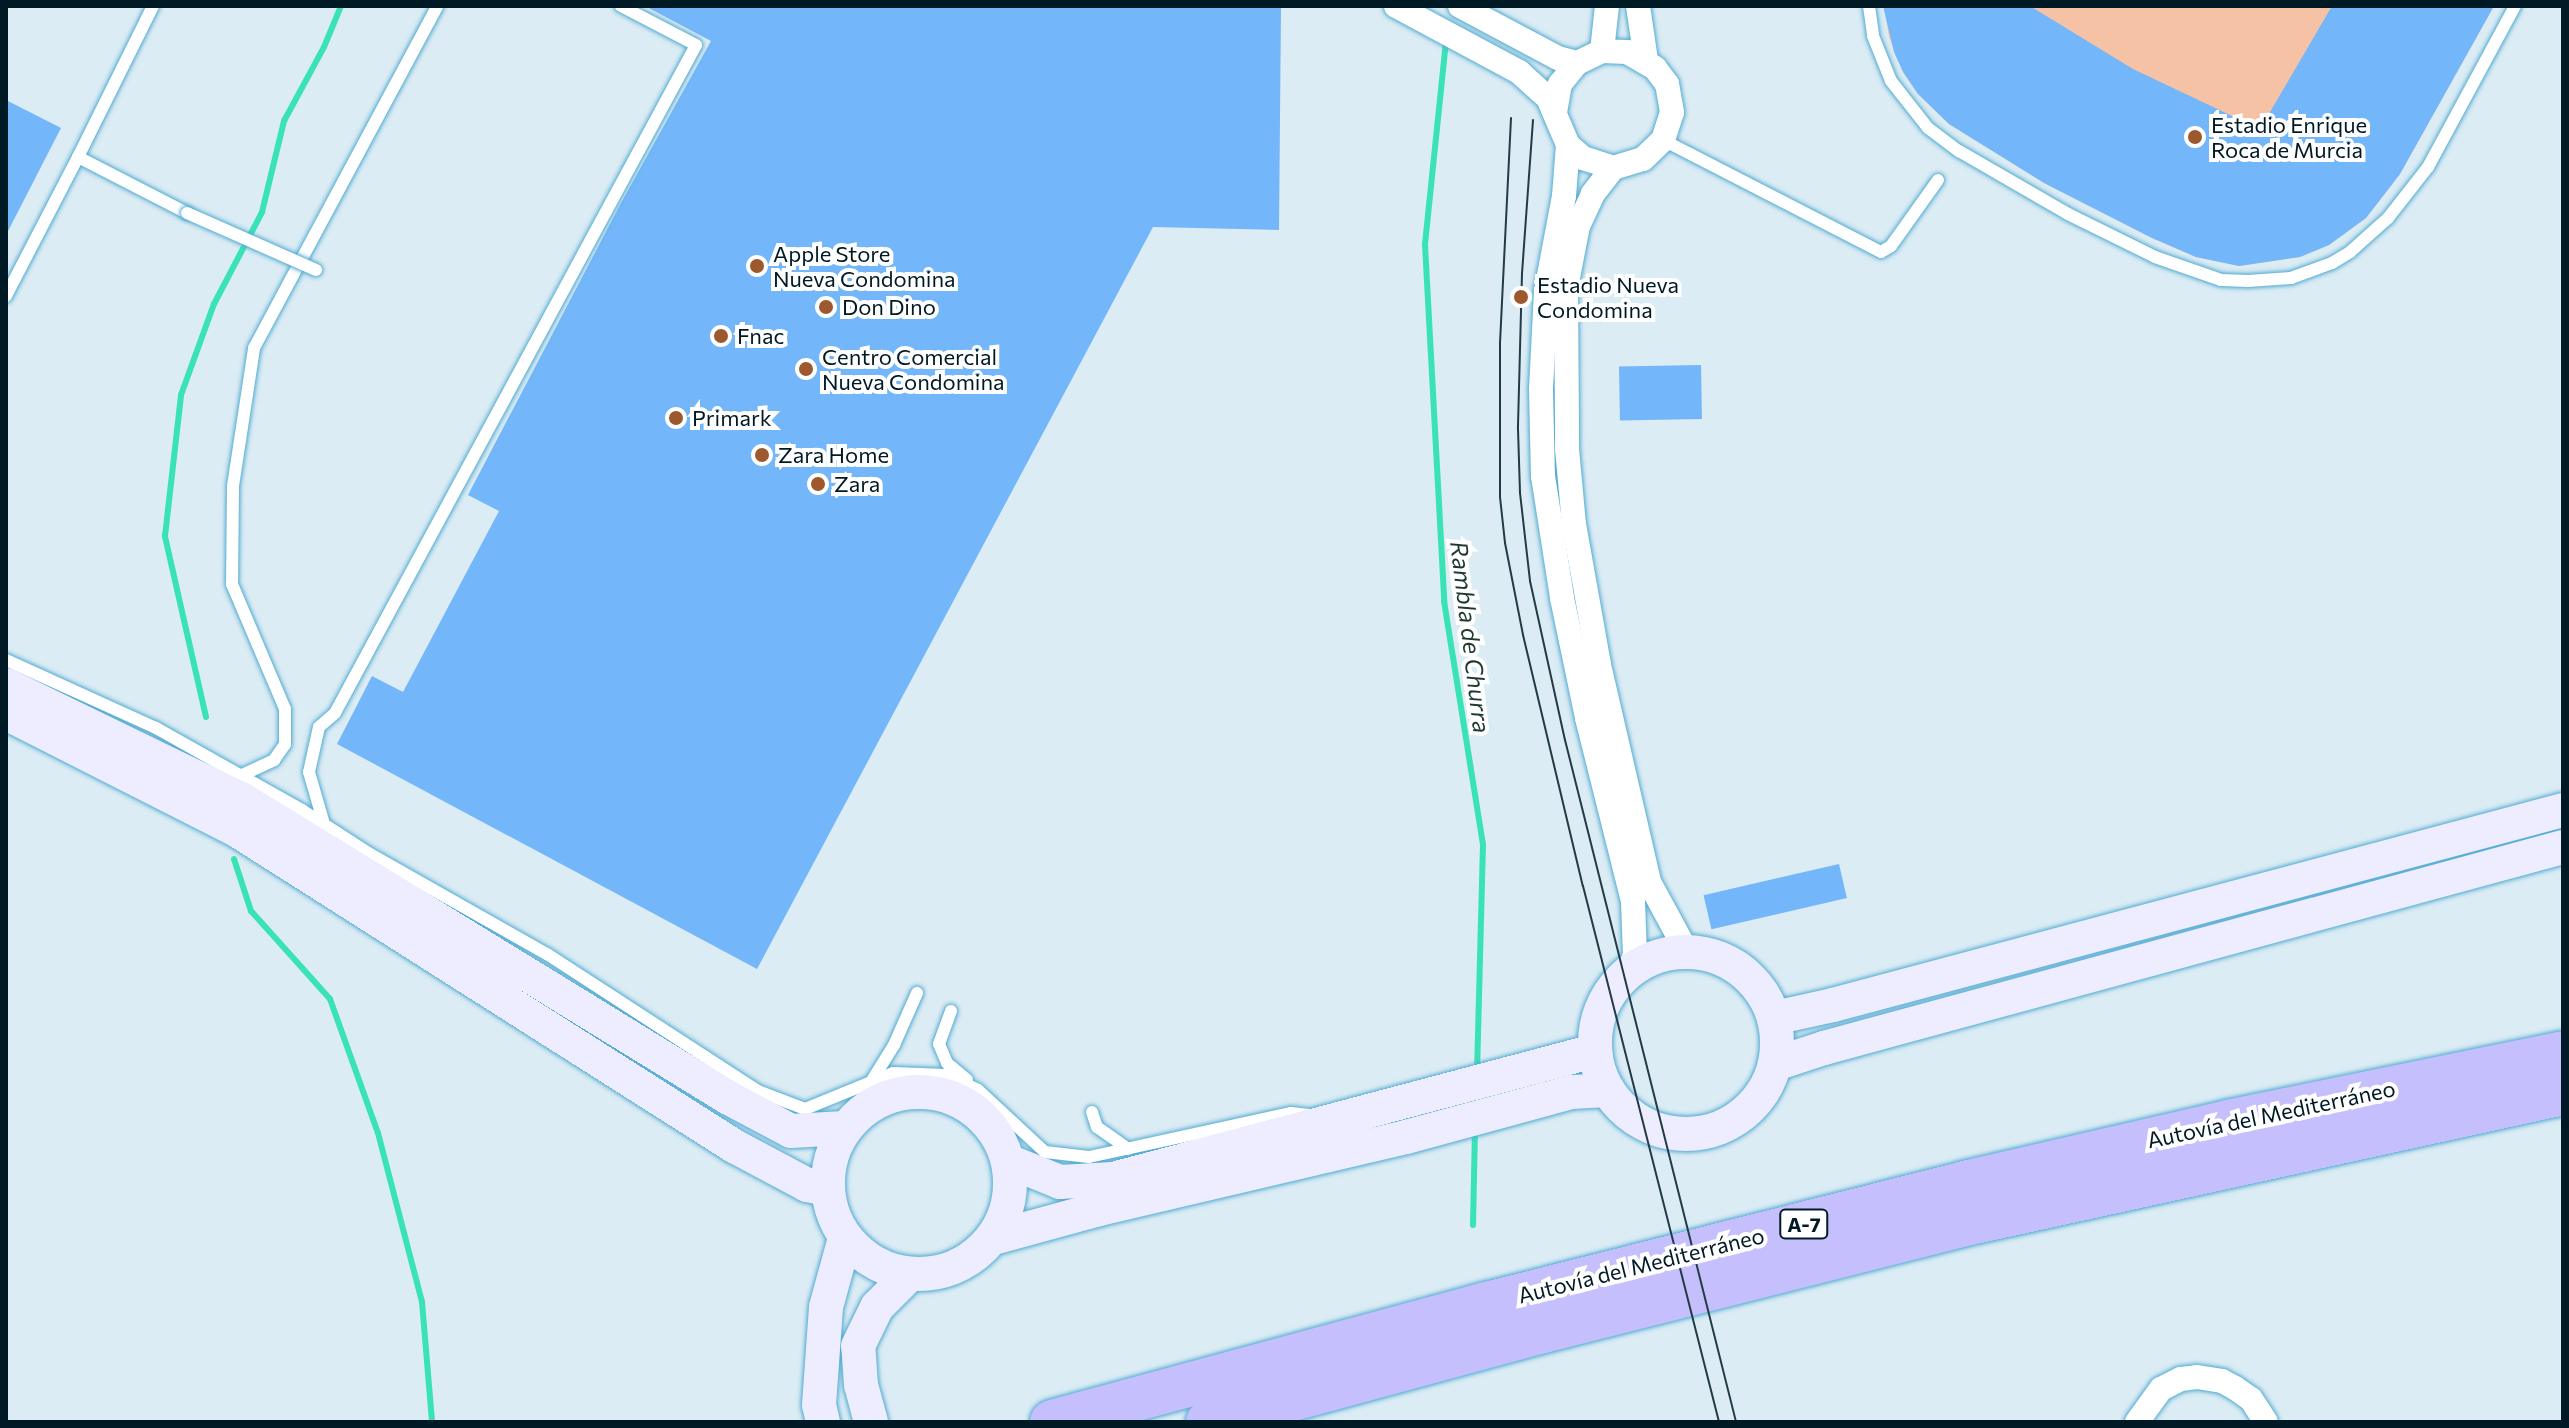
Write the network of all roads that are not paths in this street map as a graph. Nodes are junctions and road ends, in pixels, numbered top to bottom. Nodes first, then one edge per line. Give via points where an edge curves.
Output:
1 (153, 6) edge
2 (437, 6) edge
3 (621, 6) edge
4 (1396, 6) edge
5 (1460, 6) edge
6 (1607, 6) edge
7 (1638, 6) edge
8 (1869, 6) edge
9 (2515, 6) edge
10 (1602, 51) junction
11 (1646, 60) junction
12 (1577, 63) junction
13 (1555, 111) junction
14 (1663, 140) junction
15 (1568, 145) junction
16 (78, 157) junction
17 (1613, 168) junction
18 (1938, 180) dead end
19 (316, 270) dead end
20 (6, 296) edge
21 (6, 660) edge
22 (6, 685) edge
23 (6, 713) edge
24 (240, 776) junction
25 (2563, 810) edge
26 (324, 824) junction
27 (2563, 847) edge
28 (370, 854) junction
29 (478, 943) junction
30 (1687, 952) junction
31 (1628, 973) junction
32 (917, 993) dead end
33 (951, 1011) dead end
34 (1774, 1018) junction
35 (2563, 1053) edge
36 (1775, 1064) junction
37 (1577, 1067) junction
38 (871, 1082) junction
39 (978, 1090) junction
40 (2563, 1093) edge
41 (1092, 1112) dead end
42 (1344, 1118) junction
43 (1405, 1121) junction
44 (845, 1128) junction
45 (1128, 1149) junction
46 (1008, 1161) junction
47 (827, 1189) junction
48 (845, 1238) junction
49 (993, 1238) junction
50 (909, 1275) junction
51 (823, 1422) edge
52 (871, 1422) edge
53 (1052, 1422) edge
54 (1208, 1422) edge
55 (2137, 1422) edge
56 (2266, 1422) edge

1 - 16 lane
2 - 24 lane via 254,348 233,486 232,584 285,709 285,744 274,760
3 - 26 lane via 696,45 335,713 319,727 309,772
4 - 13 street via 1519,72
5 - 12 street
6 - 10 street
7 - 11 street
8 - 9 lane via 1873,36 1891,81 1928,128 1959,151 2155,257 2221,280 2260,281 2332,263 2388,218 2428,167
10 - 11 street via 1627,52
10 - 12 street
11 - 14 street via 1667,84 1672,112
12 - 13 street via 1560,84
13 - 15 street
14 - 17 street via 1643,159
14 - 18 lane via 1881,252 1891,246
15 - 17 street via 1583,158
15 - 31 street via 1546,291 1543,476 1584,703 1633,901 1635,955
16 - 19 lane, bridge
16 - 20 lane
17 - 30 street via 1578,226 1566,288 1567,449 1574,524 1599,665 1649,882
21 - 24 lane via 156,728
22 - 29 street via 243,800
23 - 47 street via 235,829 734,1146 807,1185
24 - 26 lane
25 - 34 street
26 - 28 lane
27 - 36 street
28 - 29 lane
28 - 38 lane via 547,954 758,1091 805,1109
29 - 44 street via 791,1131
30 - 31 street via 1656,957
30 - 34 street via 1716,957 1741,971 1762,992
31 - 37 street via 1609,995
32 - 38 lane
33 - 39 lane via 939,1044 947,1063
34 - 36 street
35 - 53 highway, Autovía del Mediterráneo / A-7 via 1969,1182 1487,1304
36 - 37 street via 1765,1090 1748,1110 1726,1125 1673,1134 1625,1111
37 - 43 street
38 - 39 lane via 893,1073 946,1075
39 - 45 lane via 1045,1152 1089,1157
40 - 54 highway, Autovía del Mediterráneo / A-7 via 1979,1221
41 - 45 lane via 1097,1127
42 - 43 street
42 - 45 lane via 1291,1113
42 - 46 street via 1113,1179 1060,1182
43 - 49 street
44 - 46 street via 866,1108 893,1095 951,1097 977,1112 996,1134
44 - 47 street via 831,1157
46 - 49 street via 1011,1188 1006,1214
47 - 48 street via 832,1215
48 - 50 street via 873,1263
48 - 51 street via 826,1307 819,1405
49 - 50 street via 941,1272
50 - 52 street via 877,1307 858,1346
55 - 56 street via 2161,1389 2197,1377 2235,1388 2251,1399

